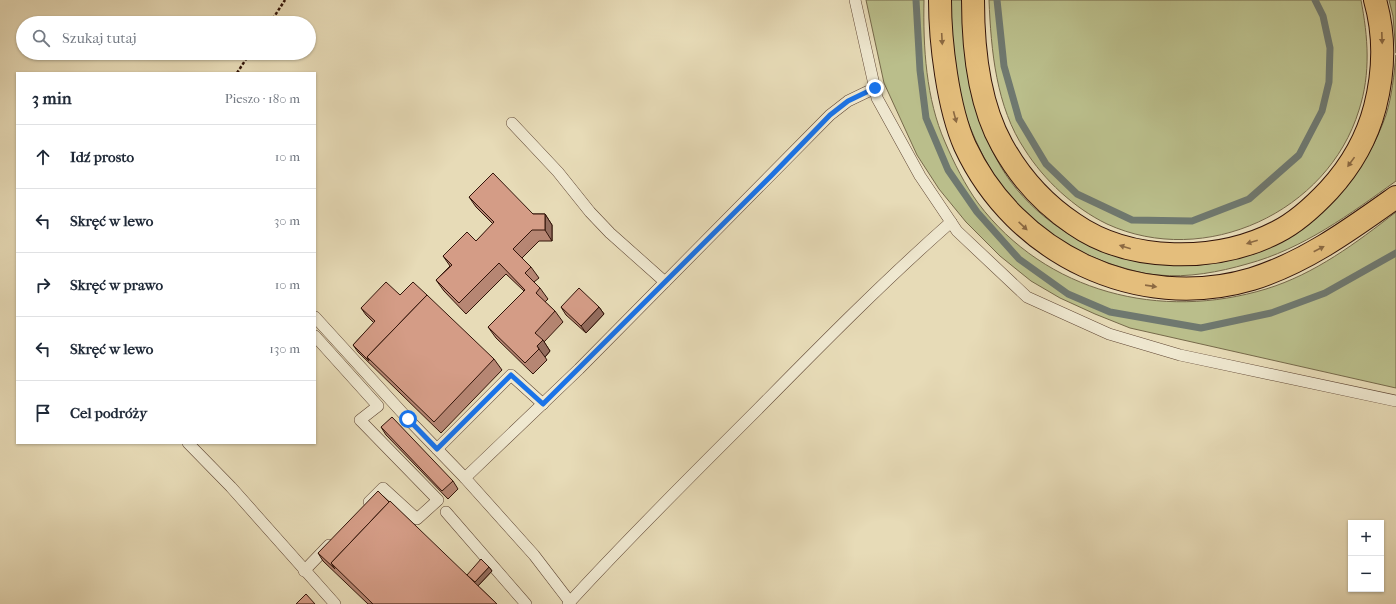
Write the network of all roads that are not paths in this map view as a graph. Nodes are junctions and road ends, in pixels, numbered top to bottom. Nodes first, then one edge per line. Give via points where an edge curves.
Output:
1 (855, 0) edge
2 (940, 0) edge
3 (973, 0) edge
4 (1375, 0) edge
5 (875, 88) junction
6 (512, 123) dead end
7 (1396, 197) edge
8 (952, 222) junction
9 (665, 282) junction
10 (316, 317) edge
11 (316, 337) edge
12 (1396, 401) edge
13 (543, 404) junction
14 (189, 444) edge
15 (437, 449) junction
16 (465, 478) junction
17 (362, 510) edge
18 (446, 512) dead end
19 (336, 538) edge
20 (304, 571) junction
21 (569, 603) edge
22 (335, 604) edge
23 (526, 604) edge

1 - 5 lane
2 -> 7 highway via 946,72 955,118 965,146 982,177 1023,226 1048,246 1081,265 1124,281 1153,287 1213,287 1284,267 1327,245
4 -> 3 highway via 1382,33 1378,95 1370,126 1355,156 1316,204 1278,232 1225,251 1194,255 1148,253 1107,241 1075,225 1046,203 1019,172 1001,144 987,110 973,31
5 - 8 lane via 877,98 920,176
5 - 9 lane via 848,101 830,115
6 - 9 lane via 610,233
8 - 12 lane via 957,231 1027,297 1109,334 1180,355
8 - 21 lane via 828,338
9 - 13 lane
10 - 15 lane
11 - 17 lane via 378,406 360,420 438,500 417,519 383,488
13 - 15 lane via 511,375
13 - 16 lane
14 - 20 lane via 231,487
15 - 16 lane
16 - 21 lane via 534,555
18 - 23 lane
19 - 20 lane
20 - 22 lane

